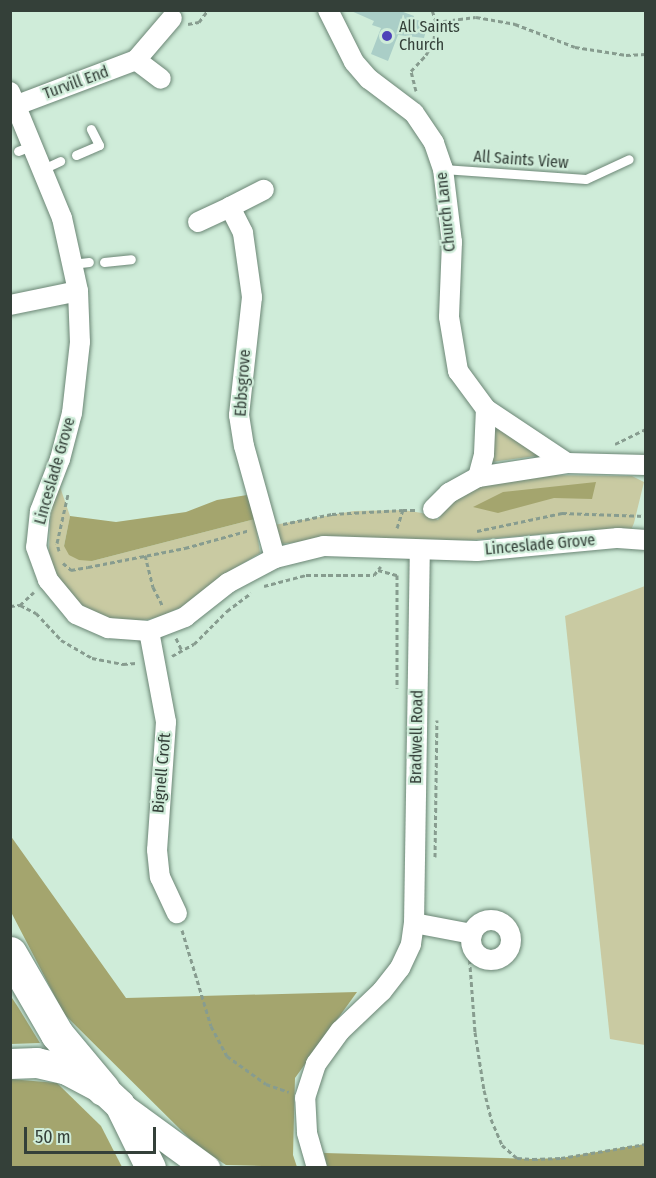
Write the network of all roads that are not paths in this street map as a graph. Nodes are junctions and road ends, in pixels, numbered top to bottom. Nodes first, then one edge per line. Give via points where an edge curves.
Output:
1 (328, 10) edge
2 (172, 18) dead end
3 (135, 60) junction
4 (161, 79) dead end
5 (14, 98) edge
6 (91, 129) dead end
7 (76, 155) dead end
8 (629, 159) dead end
9 (443, 169) junction
10 (264, 190) dead end
11 (231, 207) junction
12 (198, 222) dead end
13 (131, 260) dead end
14 (104, 262) dead end
15 (78, 291) junction
16 (10, 305) edge
17 (486, 409) junction
18 (567, 463) junction
19 (645, 465) edge
20 (478, 477) junction
21 (433, 509) road end
22 (645, 540) edge
23 (420, 551) junction
24 (275, 558) junction
25 (149, 631) junction
26 (177, 913) road end
27 (414, 923) junction
28 (470, 933) road end
29 (10, 953) edge
30 (16, 1064) edge
31 (112, 1097) junction
32 (151, 1167) edge
33 (206, 1167) edge
34 (317, 1167) edge

1 - 9 street, Church Lane via 361,71 424,125
2 - 3 street, Turvill End
3 - 4 street
3 - 5 street, Turvill End
5 - 15 street, Linceslade Grove via 26,148 52,165 62,218 81,263
6 - 7 lane via 99,145
8 - 9 lane, All Saints View via 586,179
9 - 17 street, Church Lane via 452,242 452,344 458,371
10 - 11 street
11 - 12 street
11 - 24 street, Ebbsgrove via 243,233 252,297 239,415
13 - 14 lane
15 - 16 street
15 - 25 street, Linceslade Grove via 80,342 72,413 40,511 36,547 48,580 76,614 108,628
17 - 18 street, Church Lane
17 - 20 street via 484,454
18 - 19 street
18 - 20 street
20 - 21 street via 448,493
22 - 23 street, Linceslade Grove via 618,538 477,551
23 - 24 street, Linceslade Grove via 382,556 324,546
23 - 27 street, Bradwell Road
24 - 25 street, Linceslade Grove via 228,583 185,617
25 - 26 street, Bignell Croft via 166,722 157,850 160,877
27 - 28 street
27 - 34 street, Bradwell Road via 411,945 400,968 340,1031 316,1064 304,1098 307,1132
29 - 31 highway via 57,1034
30 - 31 main road via 37,1063 67,1070
31 - 32 main road
31 - 33 street

